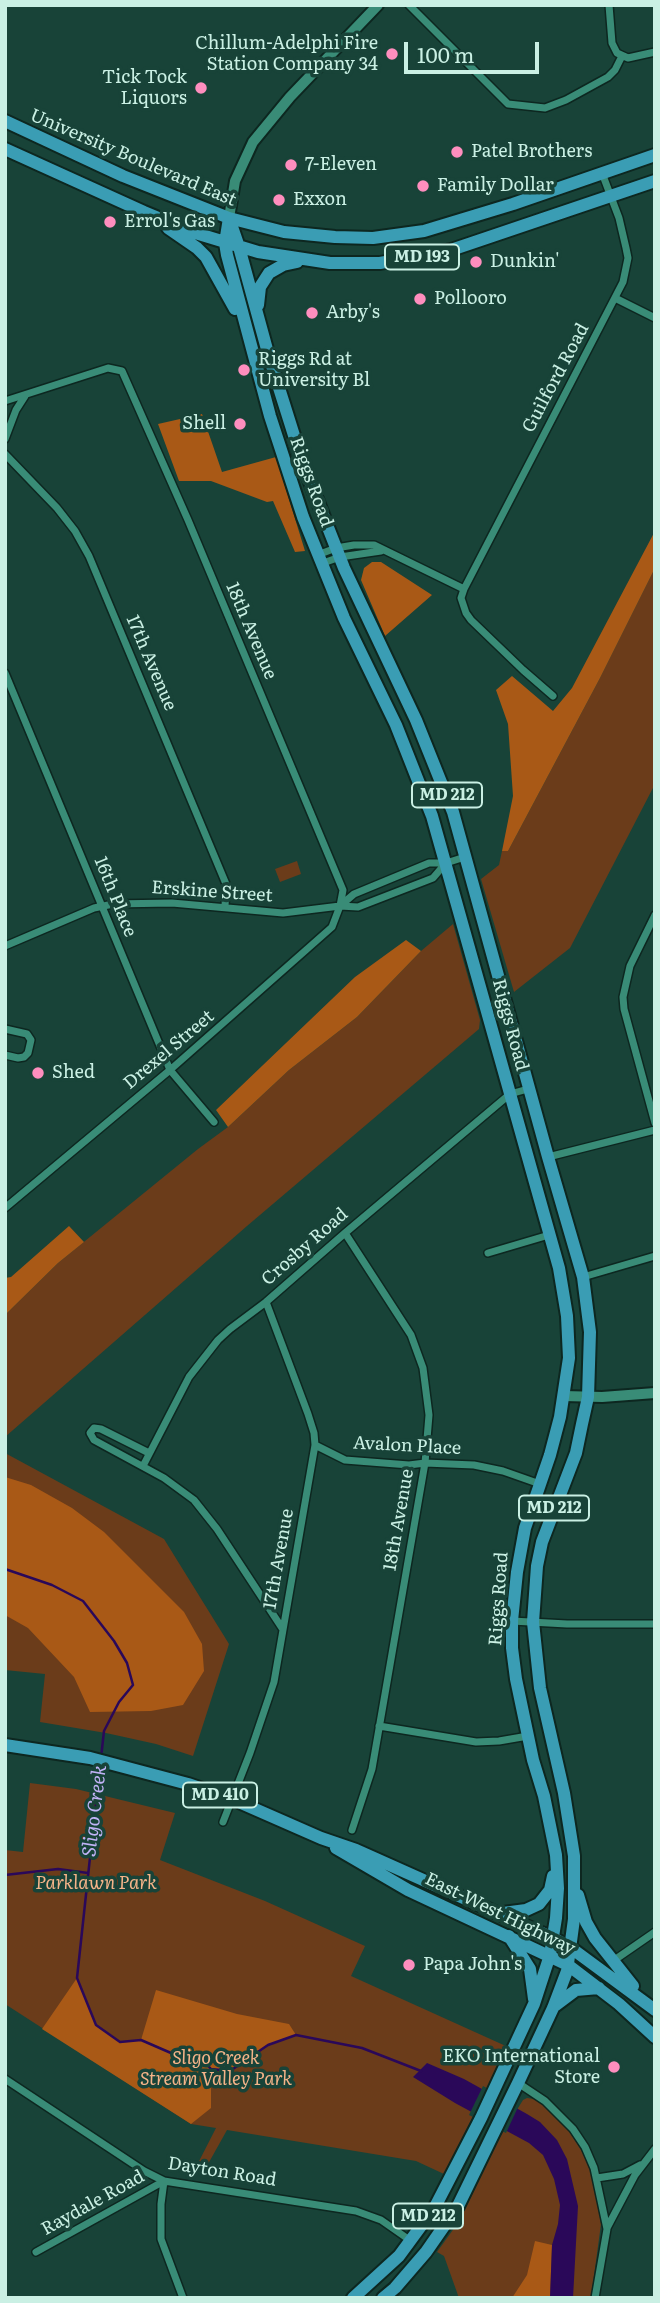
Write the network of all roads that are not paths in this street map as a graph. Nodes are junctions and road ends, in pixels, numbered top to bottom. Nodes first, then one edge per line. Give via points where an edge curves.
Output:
1 (378, 5) edge
2 (409, 5) edge
3 (609, 5) edge
4 (655, 52) edge
5 (622, 56) junction
6 (5, 121) edge
7 (5, 149) edge
8 (655, 155) edge
9 (602, 173) junction
10 (655, 181) edge
11 (612, 196) junction
12 (144, 212) junction
13 (229, 218) junction
14 (225, 243) junction
15 (239, 247) junction
16 (313, 261) junction
17 (615, 298) junction
18 (257, 313) junction
19 (655, 318) edge
20 (246, 330) junction
21 (26, 395) junction
22 (5, 401) edge
23 (5, 439) edge
24 (5, 454) edge
25 (338, 552) junction
26 (321, 559) junction
27 (464, 589) junction
28 (5, 673) edge
29 (553, 696) dead end
30 (466, 857) junction
31 (446, 863) junction
32 (102, 905) junction
33 (225, 906) junction
34 (340, 906) junction
35 (655, 915) edge
36 (5, 946) edge
37 (5, 1029) edge
38 (5, 1055) edge
39 (170, 1070) junction
40 (528, 1088) junction
41 (510, 1094) junction
42 (214, 1122) dead end
43 (655, 1123) edge
44 (655, 1130) edge
45 (548, 1157) junction
46 (5, 1208) edge
47 (345, 1233) junction
48 (549, 1235) junction
49 (488, 1253) dead end
50 (655, 1256) edge
51 (583, 1277) junction
52 (266, 1302) junction
53 (655, 1393) edge
54 (564, 1396) junction
55 (587, 1397) junction
56 (315, 1445) junction
57 (149, 1453) junction
58 (425, 1463) junction
59 (143, 1466) junction
60 (540, 1484) junction
61 (512, 1621) junction
62 (533, 1622) junction
63 (655, 1624) edge
64 (282, 1628) junction
65 (379, 1726) junction
66 (528, 1736) junction
67 (5, 1745) edge
68 (232, 1799) junction
69 (223, 1822) dead end
70 (352, 1830) dead end
71 (321, 1838) junction
72 (556, 1855) junction
73 (575, 1869) junction
74 (501, 1913) junction
75 (655, 1932) edge
76 (509, 1936) junction
77 (553, 1938) junction
78 (571, 1948) junction
79 (550, 1955) junction
80 (613, 1961) junction
81 (568, 1965) junction
82 (599, 1988) junction
83 (534, 2004) junction
84 (553, 2008) junction
85 (655, 2010) edge
86 (655, 2037) edge
87 (5, 2079) edge
88 (518, 2083) junction
89 (655, 2149) edge
90 (644, 2163) junction
91 (597, 2178) junction
92 (164, 2181) junction
93 (607, 2229) junction
94 (411, 2241) junction
95 (36, 2252) dead end
96 (183, 2298) edge
97 (353, 2298) edge
98 (383, 2298) edge
99 (595, 2298) edge

1 - 13 main road, Riggs Road / MD 212 via 253,142 235,181
2 - 5 street via 508,104 545,108 566,100 608,77
3 - 5 street via 612,43
4 - 5 street via 635,58
6 - 13 main road, University Boulevard East / MD 193 via 123,176
7 - 12 main road, MD 193
8 - 9 main road, University Boulevard East / MD 193
9 - 11 street, Guilford Road
9 - 13 main road, University Boulevard East / MD 193 via 492,211 397,235 308,235
10 - 11 main road, MD 193
11 - 16 main road, MD 193 via 424,256 366,263
11 - 17 street, Guilford Road via 628,258
12 - 14 main road, MD 193
12 - 20 main road via 206,257
13 - 14 main road, Riggs Road / MD 212
13 - 15 main road, Riggs Road / MD 212
14 - 15 main road, MD 193
14 - 20 main road, Riggs Road / MD 212
15 - 16 main road, MD 193
15 - 18 main road, Riggs Road / MD 212
16 - 18 main road via 283,265 269,273 260,287
17 - 19 street
17 - 27 street, Guilford Road
18 - 25 main road, Riggs Road / MD 212 via 303,464
20 - 26 main road, Riggs Road / MD 212 via 285,463
21 - 22 street
21 - 23 street
21 - 34 street, 18th Avenue via 108,368 122,371 343,890
24 - 33 street, 17th Avenue via 57,508 89,556 226,884
25 - 26 street
25 - 27 street via 381,551
25 - 30 main road, Riggs Road / MD 212 via 436,766
26 - 31 main road, Riggs Road / MD 212 via 424,792
27 - 29 street via 461,598 471,620
28 - 32 street, 16th Place
30 - 31 street
30 - 40 main road, Riggs Road / MD 212
31 - 34 street, Drexel Street via 429,863 354,894
31 - 34 street via 433,878 358,907
31 - 41 main road, Riggs Road / MD 212
32 - 33 street, Erskine Street
32 - 36 street, Erskine Street
32 - 39 street, 16th Place
33 - 34 street, Erskine Street via 283,913
34 - 39 street, Drexel Street via 332,927
35 - 43 street via 630,966 623,997
37 - 38 street via 27,1034 32,1040 24,1057
39 - 42 street, 16th Place
39 - 46 street, Drexel Street
40 - 41 street, Crosby Road
40 - 45 main road, Riggs Road / MD 212
41 - 47 street, Crosby Road
41 - 48 main road, Riggs Road / MD 212
44 - 45 street
45 - 51 main road, Riggs Road / MD 212
47 - 52 street, Crosby Road
47 - 58 street, 18th Avenue via 405,1326 419,1357 429,1415
48 - 49 street
48 - 54 main road, Riggs Road / MD 212 via 565,1298 569,1358
50 - 51 street
51 - 55 main road, Riggs Road / MD 212 via 590,1332
52 - 56 street, 17th Avenue via 309,1414
52 - 57 street, Crosby Road via 207,1352
53 - 55 main road
54 - 55 main road
54 - 60 main road, Riggs Road / MD 212
55 - 62 main road, Riggs Road / MD 212 via 576,1453 542,1542
56 - 58 street, Avalon Place via 345,1460
56 - 64 street, 17th Avenue
57 - 59 street, Crosby Road
57 - 59 street via 101,1429 91,1430 94,1440
58 - 60 street, Avalon Place via 487,1467
58 - 65 street, 18th Avenue
59 - 64 street via 194,1500
60 - 61 main road, Riggs Road / MD 212 via 521,1546
61 - 62 street
61 - 66 main road, Riggs Road / MD 212 via 513,1662
62 - 63 street
62 - 73 main road, Riggs Road / MD 212 via 540,1688 564,1793
64 - 68 street, 17th Avenue via 269,1700
65 - 66 street via 476,1742
65 - 70 street, 18th Avenue via 370,1779
66 - 72 main road, Riggs Road / MD 212
67 - 68 main road, East-West Highway / MD 410 via 116,1764
68 - 69 street, 17th Avenue
68 - 71 main road, East-West Highway / MD 410
71 - 74 main road, East-West Highway / MD 410
71 - 76 main road, East-West Highway / MD 410 via 408,1890
72 - 74 main road via 550,1889 543,1900 526,1910
72 - 77 main road, Riggs Road / MD 212
73 - 78 main road, Riggs Road / MD 212
73 - 80 main road via 586,1922
74 - 77 main road, East-West Highway / MD 410
75 - 80 street
76 - 79 main road, East-West Highway / MD 410
76 - 83 main road via 530,1969
77 - 78 main road, East-West Highway / MD 410
77 - 79 main road, Riggs Road / MD 212
78 - 81 main road, Riggs Road / MD 212
78 - 85 main road, East-West Highway / MD 410
79 - 81 main road, East-West Highway / MD 410
79 - 83 main road, Riggs Road / MD 212
80 - 85 main road
81 - 82 main road, East-West Highway / MD 410
81 - 84 main road, Riggs Road / MD 212
82 - 84 main road via 576,1990
82 - 86 main road, East-West Highway / MD 410
83 - 94 main road, Riggs Road / MD 212 via 435,2207
84 - 88 main road, Riggs Road / MD 212
87 - 92 street, Dayton Road
88 - 91 street via 545,2101 573,2129
88 - 98 main road, Riggs Road / MD 212 via 443,2231
89 - 90 street
90 - 91 street via 623,2174
90 - 93 street
91 - 93 street
92 - 94 street, Dayton Road via 356,2211 381,2220
92 - 95 street, Raydale Road
92 - 96 street via 161,2239
93 - 99 street
94 - 97 main road, Riggs Road / MD 212

